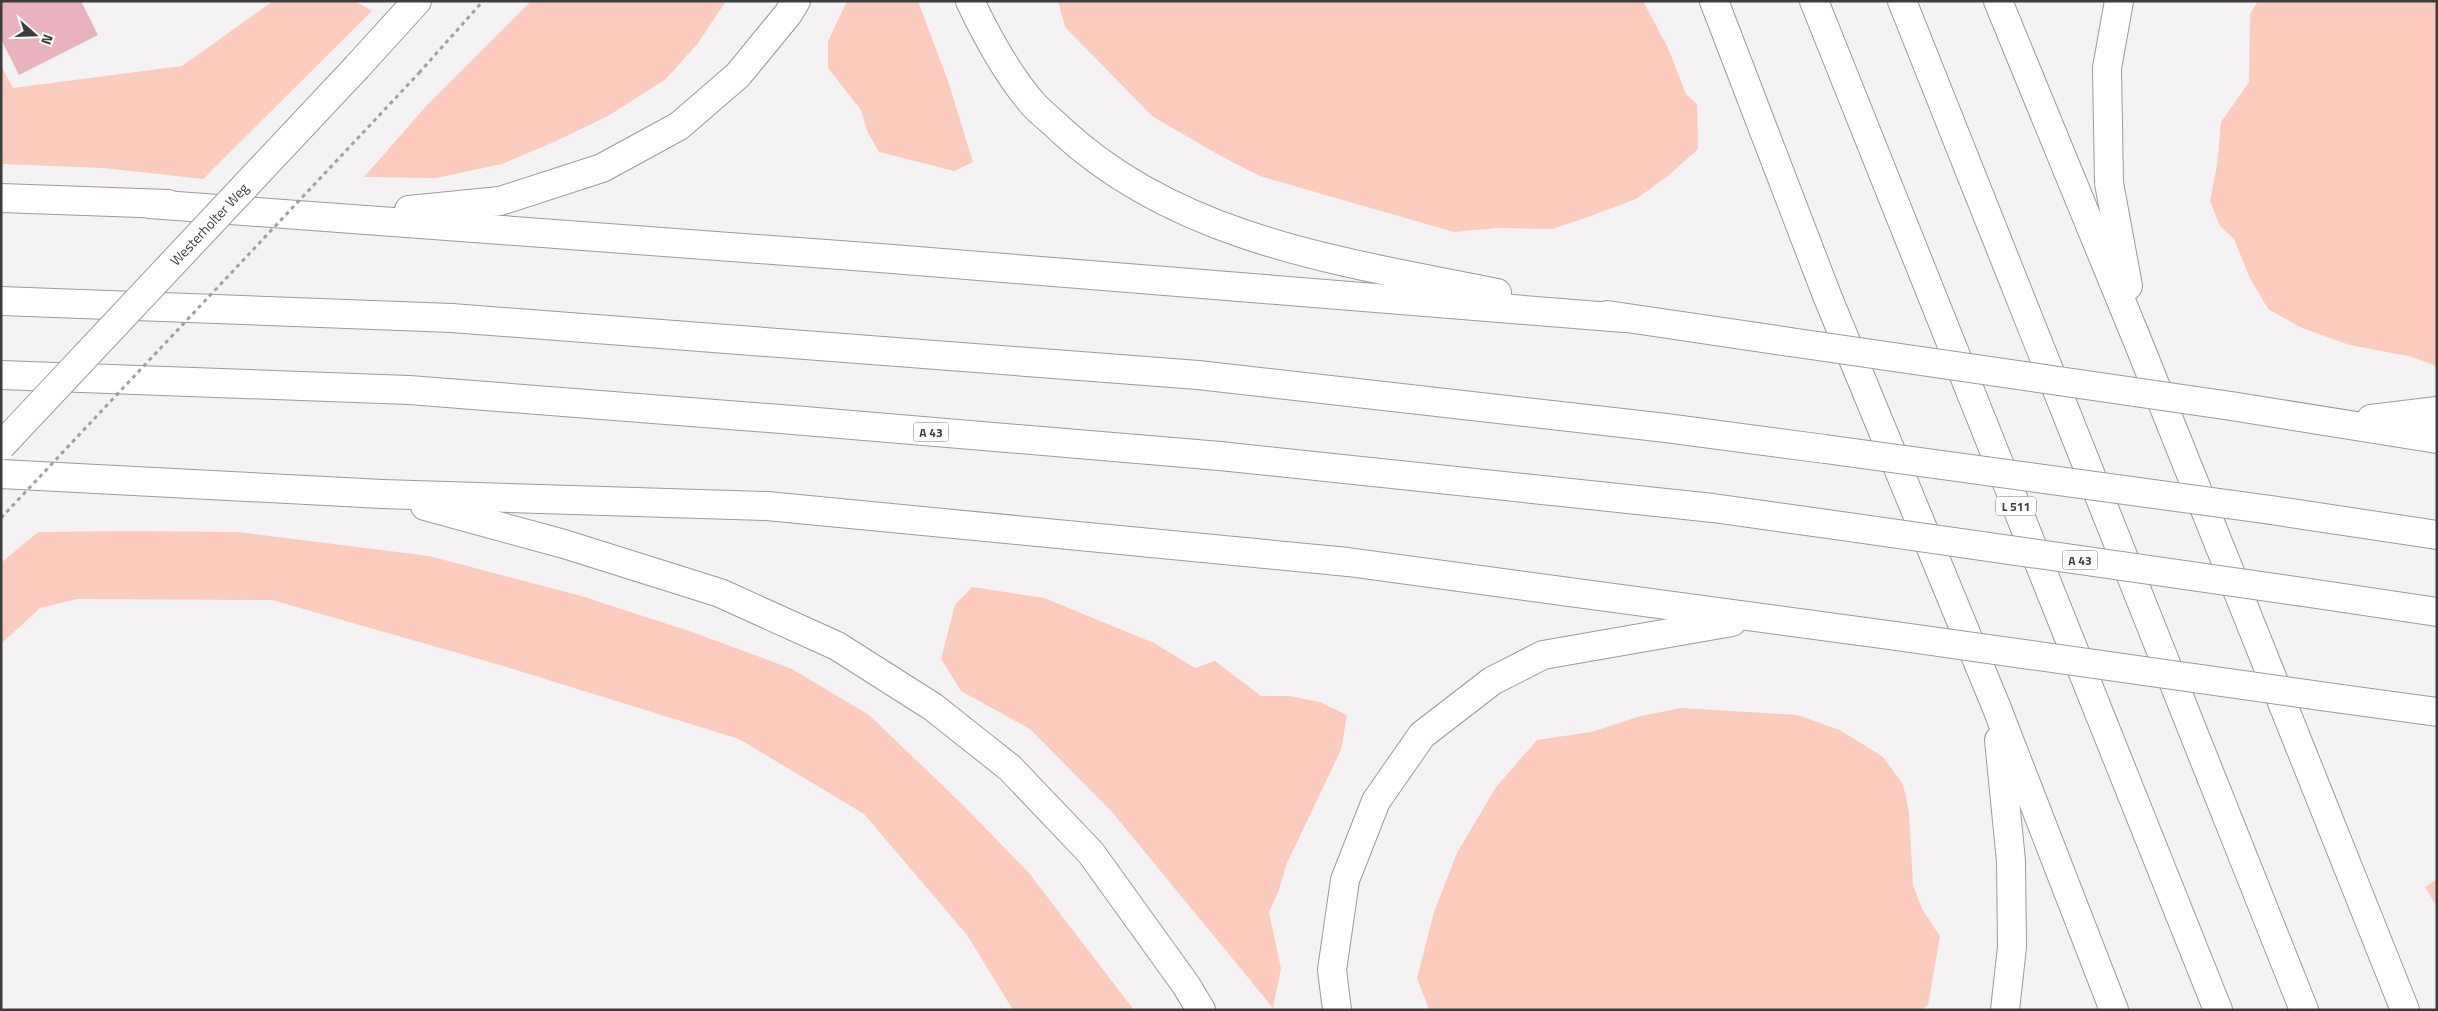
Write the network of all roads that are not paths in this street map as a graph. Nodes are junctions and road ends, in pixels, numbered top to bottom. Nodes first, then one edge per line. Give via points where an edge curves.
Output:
1 (417, 1) edge
2 (796, 1) edge
3 (970, 1) edge
4 (1714, 1) edge
5 (1814, 1) edge
6 (1902, 1) edge
7 (1998, 1) edge
8 (2120, 1) edge
9 (1, 198) edge
10 (150, 204) junction
11 (1, 300) edge
12 (1624, 318) junction
13 (2138, 342) junction
14 (1, 375) edge
15 (2437, 411) edge
16 (2345, 422) junction
17 (2437, 439) edge
18 (1, 446) edge
19 (1, 474) edge
20 (382, 494) junction
21 (2437, 535) edge
22 (2437, 612) edge
23 (1761, 617) junction
24 (1996, 706) junction
25 (2437, 712) edge
26 (1201, 1010) edge
27 (1337, 1010) edge
28 (2004, 1010) edge
29 (2114, 1010) edge
30 (2218, 1010) edge
31 (2304, 1010) edge
32 (2405, 1010) edge

1 - 18 main road, Westerholter Weg, bridge
2 - 10 main road via 738,74 679,126 602,168 500,201 394,211
3 - 12 main road via 990,42 1033,104 1082,149 1138,188 1205,220 1321,258
4 - 24 main road via 1828,298
5 - 30 main road, L 511
6 - 31 main road
7 - 13 main road
8 - 13 main road via 2106,68 2109,184
9 - 10 main road
10 - 12 main road
11 - 21 main road, bridge via 452,318 1198,375 1666,428
12 - 16 main road, bridge
13 - 32 main road
14 - 22 main road, A 43, bridge via 409,390 1239,458 1713,508
15 - 16 main road
16 - 17 main road
19 - 20 main road
20 - 23 main road via 767,506 1348,562
20 - 26 main road via 564,544 720,593 837,646 933,707 1010,768 1091,853
23 - 25 main road, bridge
23 - 27 main road via 1543,655 1492,681 1422,735 1376,801 1345,880 1332,970
24 - 28 main road via 2011,861 2012,947
24 - 29 main road

